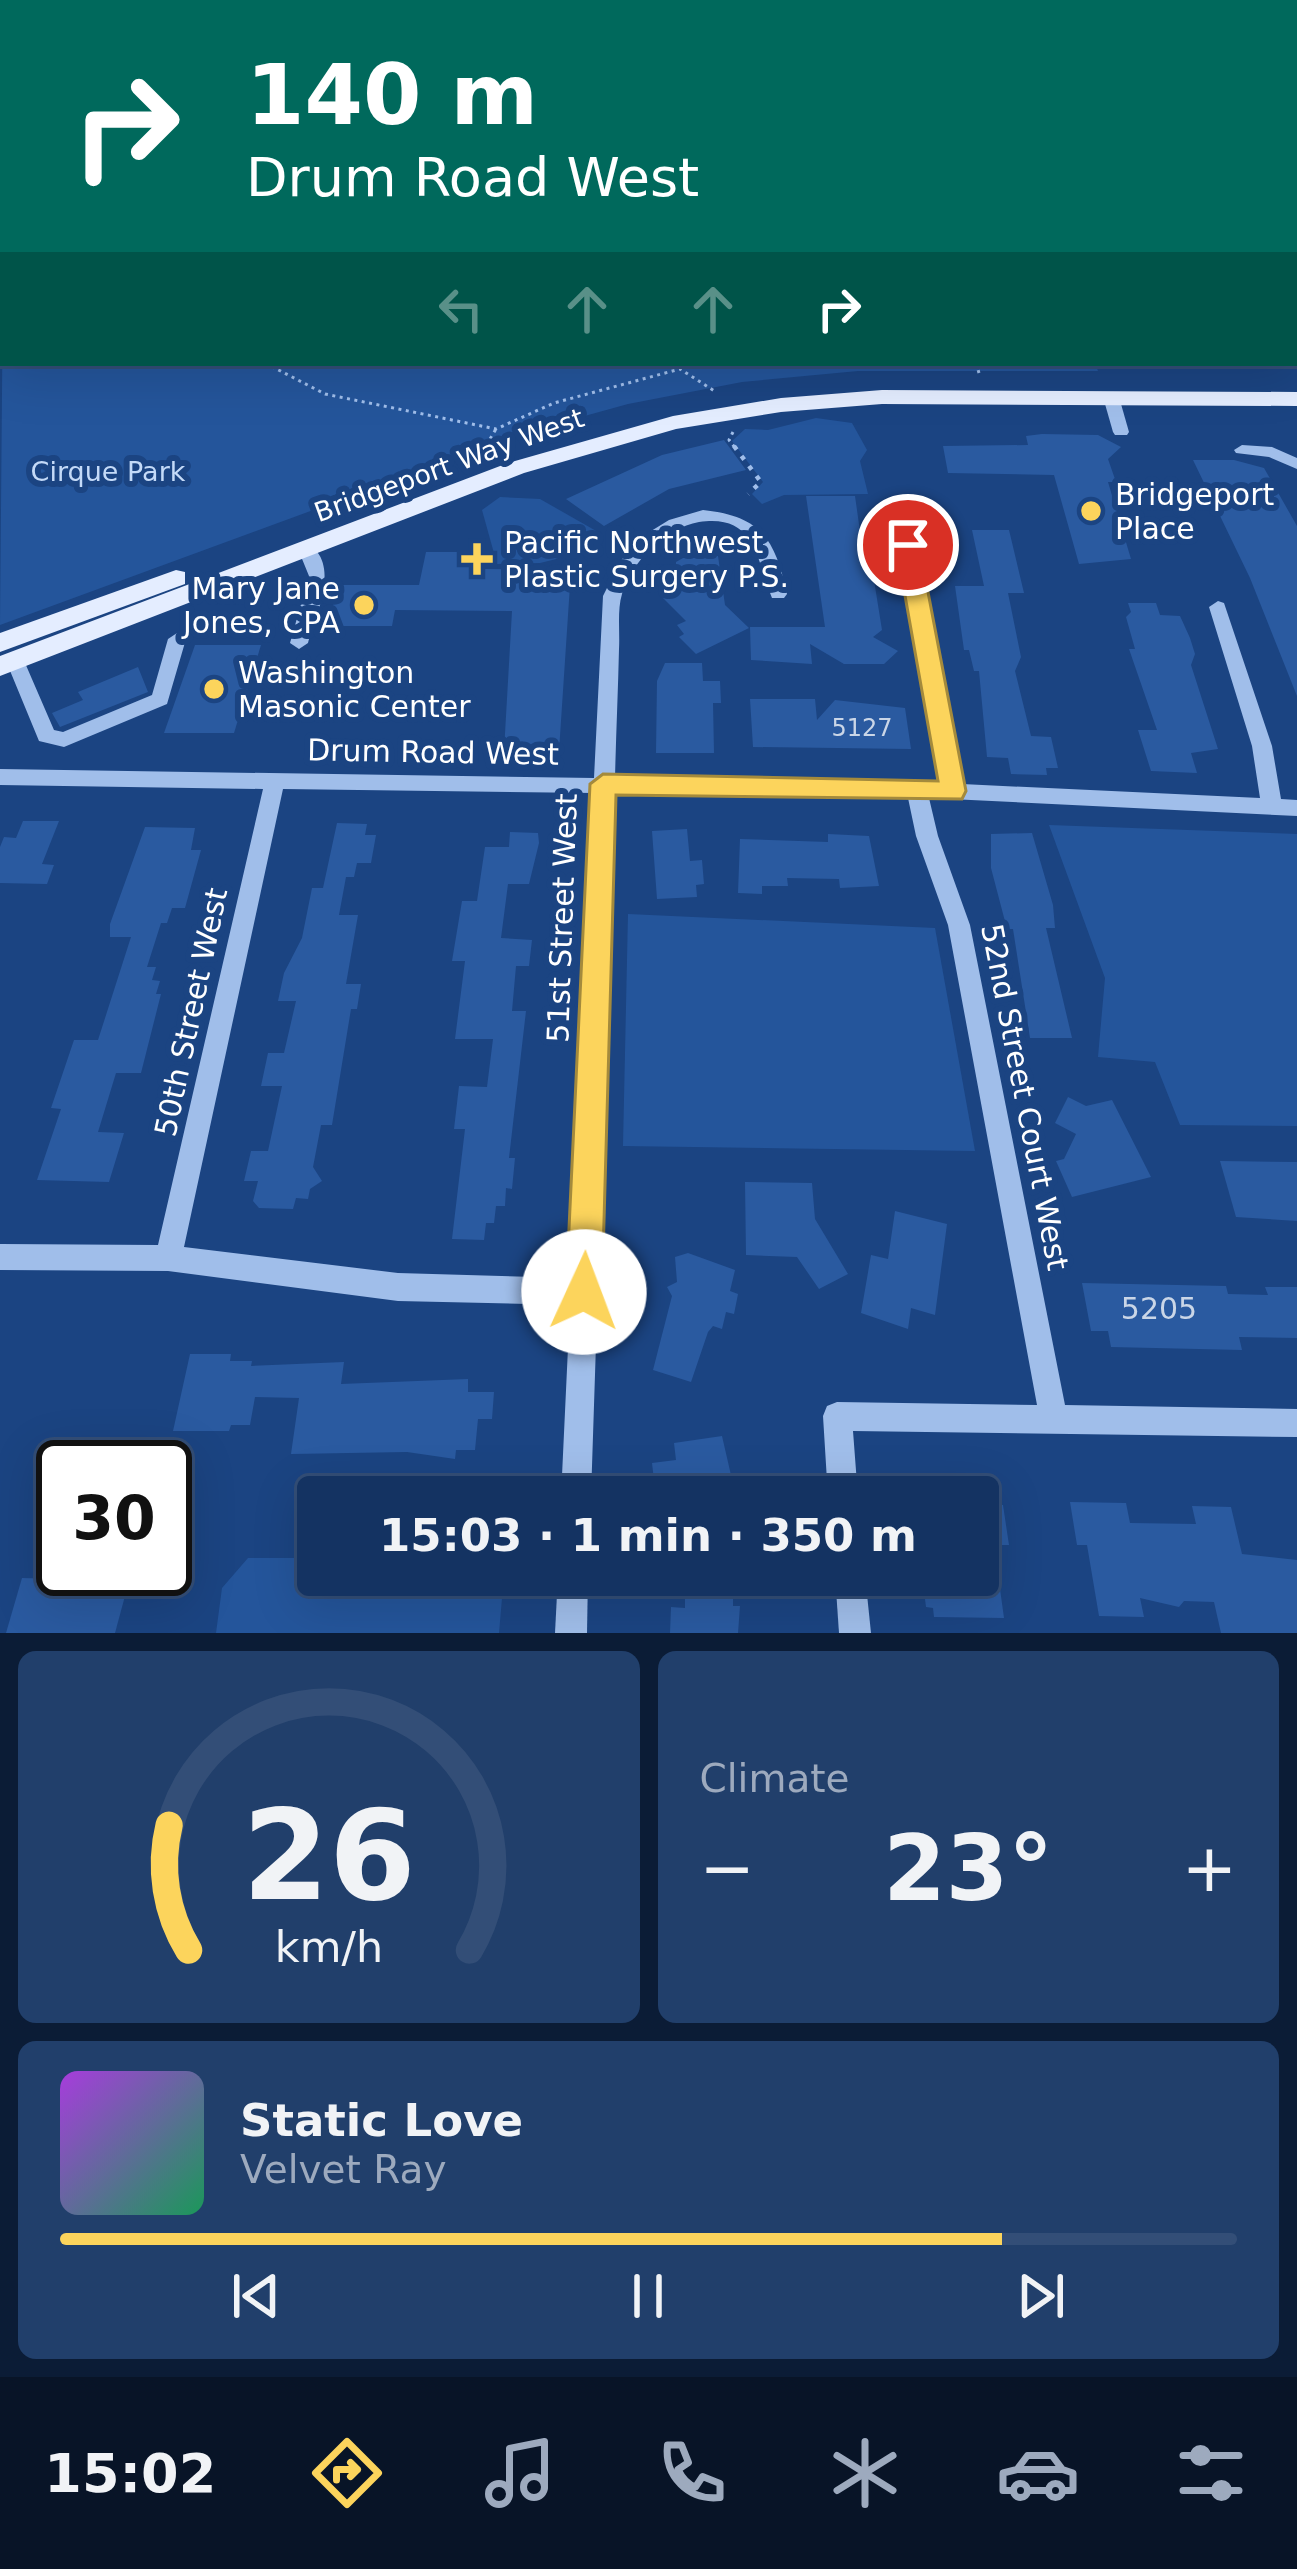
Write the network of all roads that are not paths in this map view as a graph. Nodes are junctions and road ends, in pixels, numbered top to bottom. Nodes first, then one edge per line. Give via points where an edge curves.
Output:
1 (1297, 383) edge
2 (1112, 397) junction
3 (1297, 398) edge
4 (1121, 432) dead end
5 (1242, 450) dead end
6 (1297, 464) edge
7 (908, 545) dead end
8 (307, 549) junction
9 (778, 594) dead end
10 (1218, 607) dead end
11 (177, 639) dead end
12 (299, 643) dead end
13 (5, 657) edge
14 (0, 777) edge
15 (275, 779) junction
16 (603, 784) junction
17 (917, 790) junction
18 (953, 791) junction
19 (1272, 807) junction
20 (1297, 808) edge
21 (0, 1257) edge
22 (168, 1258) junction
23 (584, 1292) junction
24 (1054, 1420) junction
25 (1297, 1423) edge
26 (577, 1476) edge
27 (841, 1476) edge
28 (573, 1596) edge
29 (852, 1596) edge
30 (572, 1633) edge
31 (855, 1633) edge

1 - 13 main road, Bridgeport Way West via 903,382 694,404 531,445
2 - 3 main road, Bridgeport Way West
2 - 4 street
2 - 8 main road, Bridgeport Way West via 865,398 673,423 515,468
5 - 6 street
7 - 18 street
8 - 12 street via 318,576
8 - 13 main road, Bridgeport Way West
9 - 16 street, 51st Street West via 766,549 715,512 670,525 632,551 612,596
10 - 19 street via 1262,746
11 - 13 street via 160,699 56,741
14 - 15 street, Drum Road West
15 - 16 street, Drum Road West
15 - 22 street, 50th Street West
16 - 17 street, Drum Road West
16 - 23 street, 51st Street West
17 - 18 street, Drum Road West
17 - 24 street, 52nd Street Court West via 959,925
18 - 19 street, Drum Road West
19 - 20 street, Drum Road West
21 - 22 street
22 - 23 street via 398,1287
23 - 26 street, 51st Street West
24 - 25 street
24 - 27 street via 837,1416
28 - 30 street
29 - 31 street

